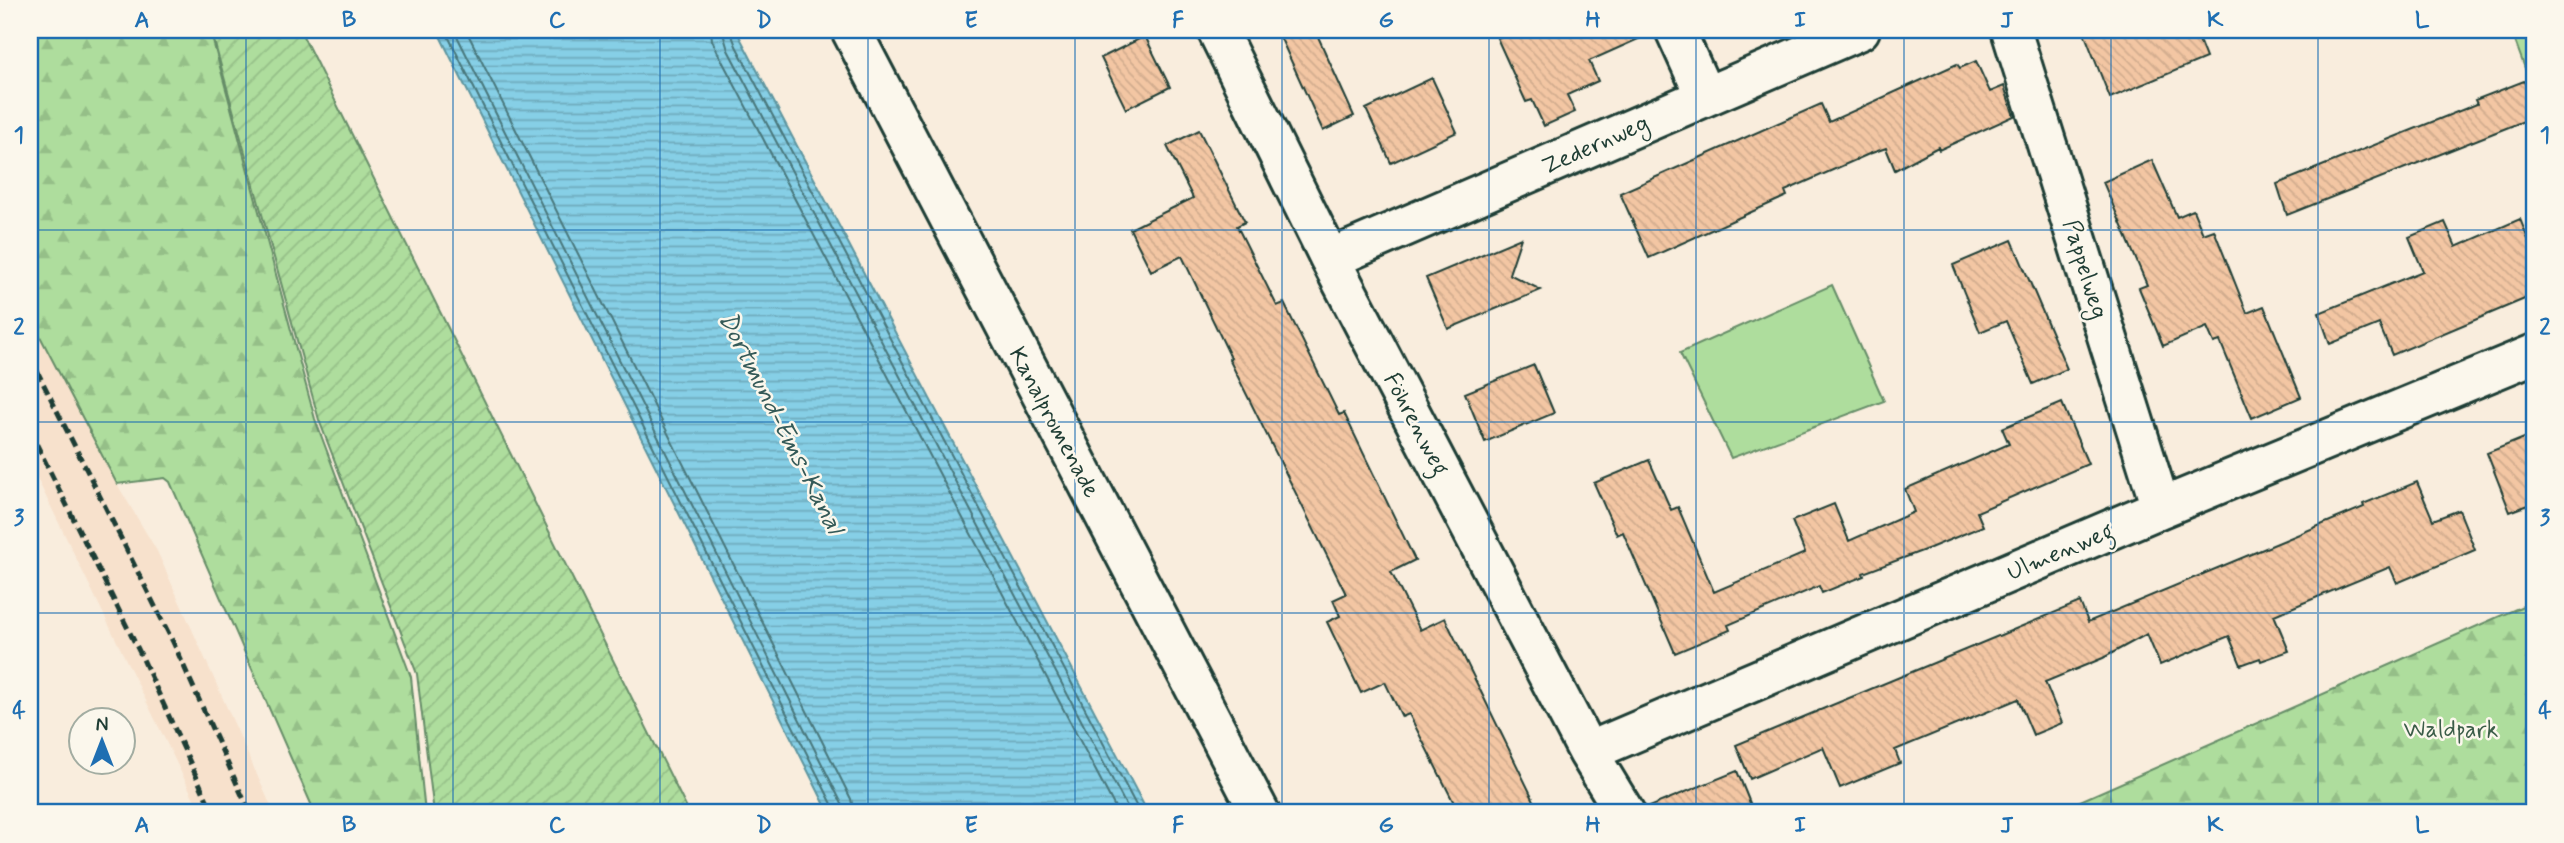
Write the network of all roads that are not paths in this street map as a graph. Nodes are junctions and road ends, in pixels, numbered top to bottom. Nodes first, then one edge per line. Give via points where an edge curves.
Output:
1 (851, 30) edge
2 (1217, 30) edge
3 (1675, 30) edge
4 (1860, 30) edge
5 (2011, 30) edge
6 (1705, 96) junction
7 (1330, 259) junction
8 (2534, 354) edge
9 (2161, 508) junction
10 (1588, 752) junction
11 (1260, 813) edge
12 (1625, 813) edge

1 - 11 street, Kanalpromenade
2 - 7 street, Föhrenweg
3 - 6 street
4 - 6 street, Zedernweg
5 - 9 street, Pappelweg
6 - 7 street, Zedernweg
7 - 10 street, Föhrenweg
8 - 9 street, Ulmenweg
9 - 10 street, Ulmenweg
10 - 12 street, Föhrenweg

